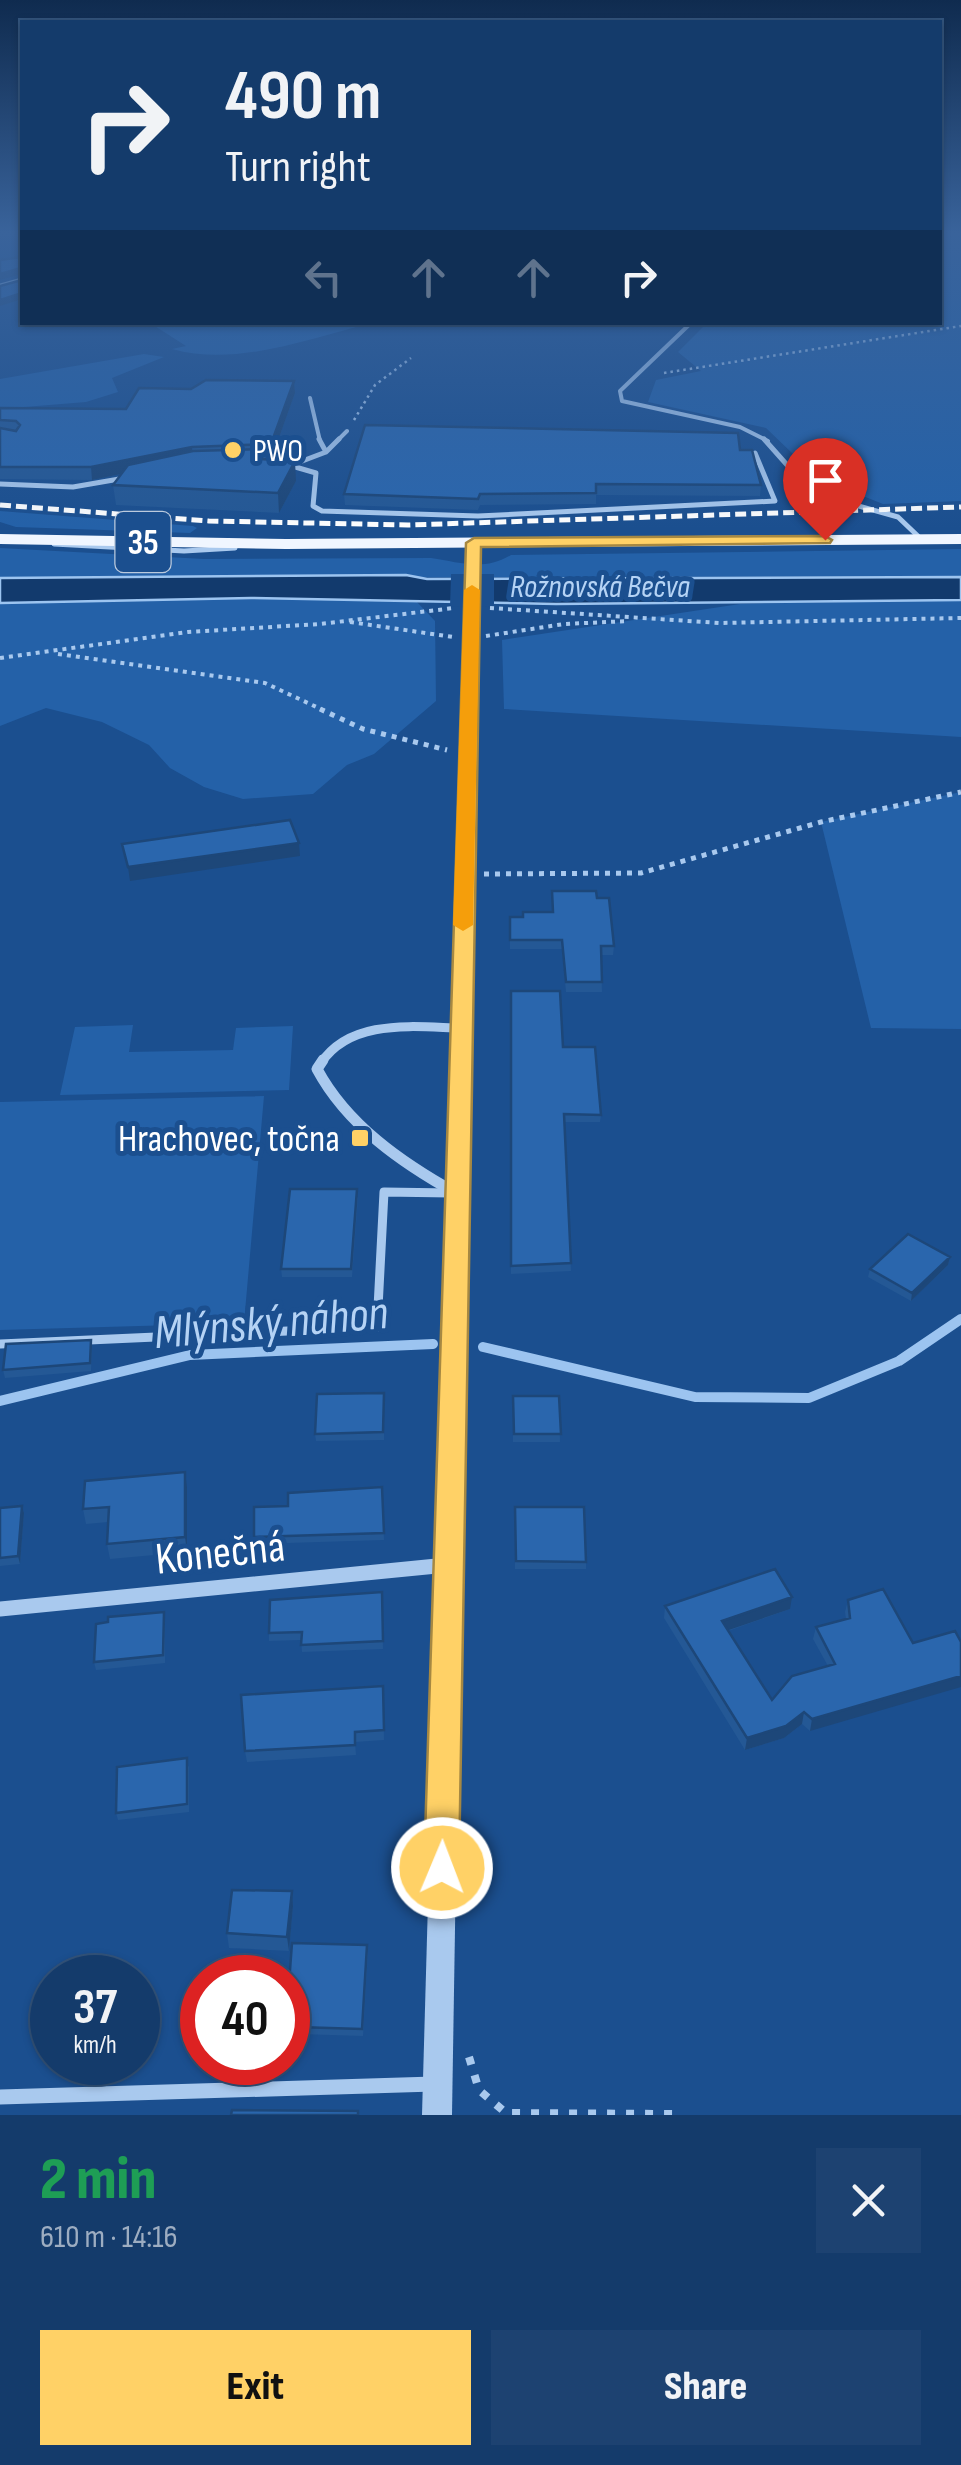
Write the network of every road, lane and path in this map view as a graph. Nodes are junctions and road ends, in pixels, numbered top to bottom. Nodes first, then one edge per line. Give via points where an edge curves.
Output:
1 (682, 332) edge
2 (926, 332) edge
3 (410, 358) dead end
4 (631, 379) junction
5 (310, 398) dead end
6 (347, 431) joint
7 (326, 452) junction
8 (755, 453) edge
9 (266, 464) edge
10 (285, 464) junction
11 (133, 476) edge
12 (0, 484) edge
13 (0, 539) edge
14 (921, 539) junction
15 (961, 539) edge
16 (474, 543) junction
17 (466, 608) dead end
18 (484, 608) dead end
19 (961, 618) edge
20 (657, 620) junction
21 (342, 621) junction
22 (465, 633) junction
23 (40, 654) junction
24 (0, 658) edge
25 (467, 751) junction
26 (961, 792) edge
27 (483, 854) dead end
28 (483, 874) junction
29 (483, 891) dead end
30 (460, 1028) junction
31 (456, 1193) junction
32 (0, 1344) edge
33 (448, 1565) junction
34 (0, 1609) edge
35 (468, 2037) dead end
36 (438, 2084) junction
37 (0, 2097) edge
38 (674, 2114) edge
39 (438, 2115) edge

1 - 4 lane
2 - 4 path
3 - 6 path via 375,385
4 - 14 lane via 619,396 629,405 752,427 812,493 887,509
5 - 7 lane
6 - 7 lane
7 - 10 lane
8 - 10 lane via 775,501 478,516 322,511 313,506 316,473
9 - 10 lane
11 - 12 lane via 73,487
13 - 16 main road, 35
14 - 15 main road, 35
14 - 16 main road, 35
16 - 22 street, bridge
17 - 21 path
18 - 20 path
19 - 20 path
20 - 22 path
21 - 22 path
21 - 23 path via 188,632
22 - 25 street
23 - 24 path
23 - 25 path via 264,683 386,737
25 - 30 street
26 - 28 path via 821,822 641,873
27 - 28 path
28 - 29 path
30 - 31 street
30 - 31 street via 360,1033 325,1052 317,1069 339,1104 425,1176
31 - 32 lane via 384,1192 378,1328
31 - 33 street
33 - 34 street, Konečná
33 - 36 street
35 - 38 path via 479,2090 506,2112
36 - 37 street
36 - 39 street

